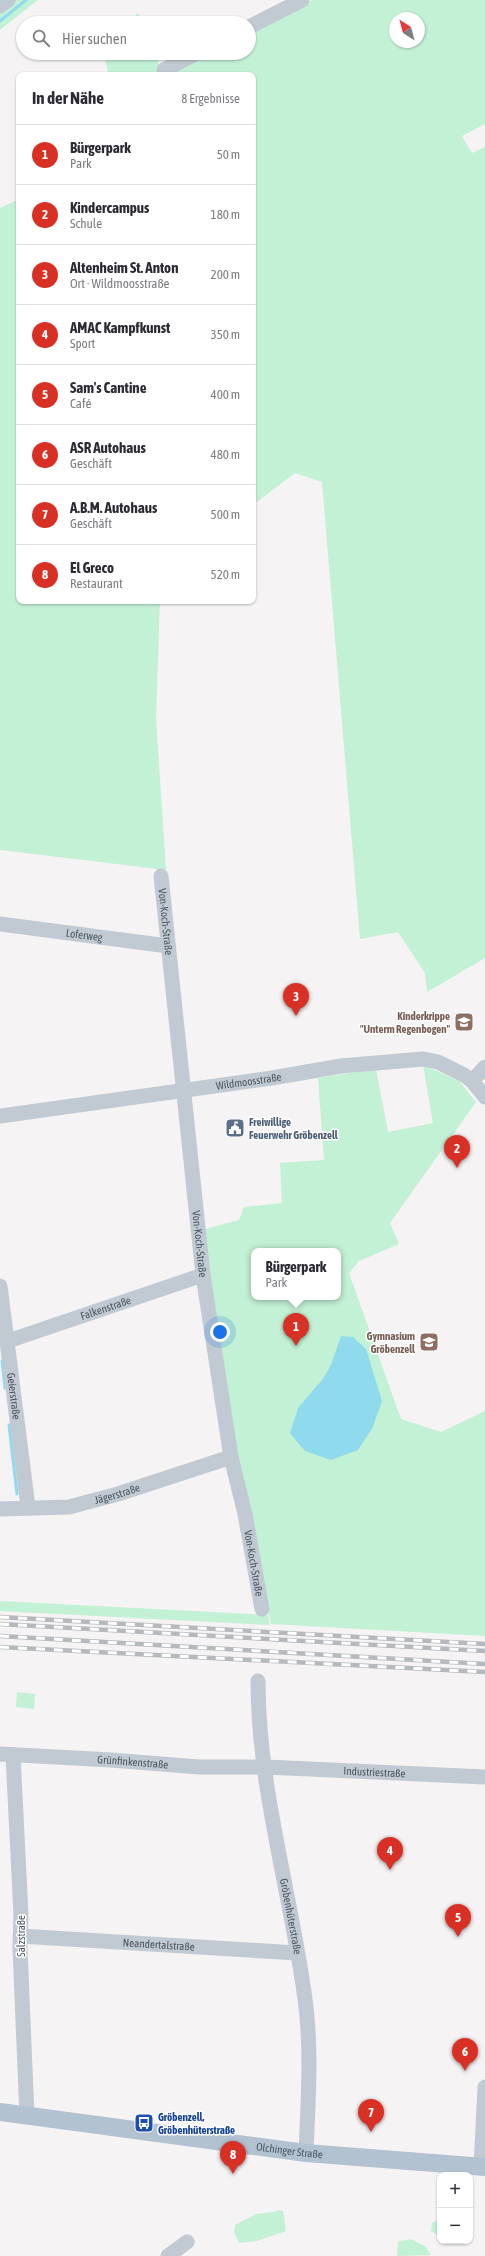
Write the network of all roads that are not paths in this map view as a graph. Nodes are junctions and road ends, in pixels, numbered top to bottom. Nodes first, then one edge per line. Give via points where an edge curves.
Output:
1 (8, 0) edge
2 (302, 0) edge
3 (0, 6) edge
4 (256, 23) edge
5 (183, 60) edge
6 (164, 70) dead end
7 (162, 876) dead end
8 (0, 924) edge
9 (168, 946) junction
10 (485, 1067) edge
11 (472, 1081) junction
12 (184, 1090) junction
13 (485, 1097) edge
14 (0, 1116) edge
15 (203, 1275) junction
16 (0, 1286) edge
17 (8, 1341) junction
18 (231, 1457) junction
19 (28, 1507) junction
20 (0, 1509) edge
21 (262, 1609) dead end
22 (258, 1681) dead end
23 (6, 1755) edge
24 (265, 1766) junction
25 (485, 1777) edge
26 (20, 1936) junction
27 (297, 1953) junction
28 (485, 2087) edge
29 (0, 2112) edge
30 (27, 2117) junction
31 (306, 2153) junction
32 (483, 2167) edge
33 (187, 2242) dead end
34 (168, 2256) edge

1 - 3 street
2 - 4 street
5 - 6 street
7 - 9 street, Von-Koch-Straße
8 - 9 street, Loferweg
9 - 12 street, Von-Koch-Straße
10 - 11 street
11 - 12 street, Wildmoosstraße via 438,1062 423,1058 341,1066
11 - 13 street, Wildmoosstraße
12 - 14 street, Wildmoosstraße
12 - 15 street, Von-Koch-Straße
15 - 17 street, Falkenstraße
15 - 18 street, Von-Koch-Straße
16 - 17 street, Geierstraße
17 - 19 street, Geierstraße
18 - 19 street, Jägerstraße via 118,1494 69,1507
18 - 21 street, Von-Koch-Straße via 245,1514
19 - 20 street, Jägerstraße
22 - 24 street, Gröbenhüterstraße via 258,1712
23 - 24 street, Grünfinkenstraße via 199,1767
23 - 26 street, Salzstraße via 21,1914
24 - 25 street, Industriestraße
24 - 27 street, Gröbenhüterstraße
26 - 27 street, Neandertalstraße
26 - 30 street, Salzstraße
27 - 31 street, Gröbenhüterstraße via 306,2000
28 - 32 street
29 - 30 main road, Olchinger Straße
30 - 31 main road, Olchinger Straße
31 - 32 main road, Olchinger Straße
33 - 34 street

